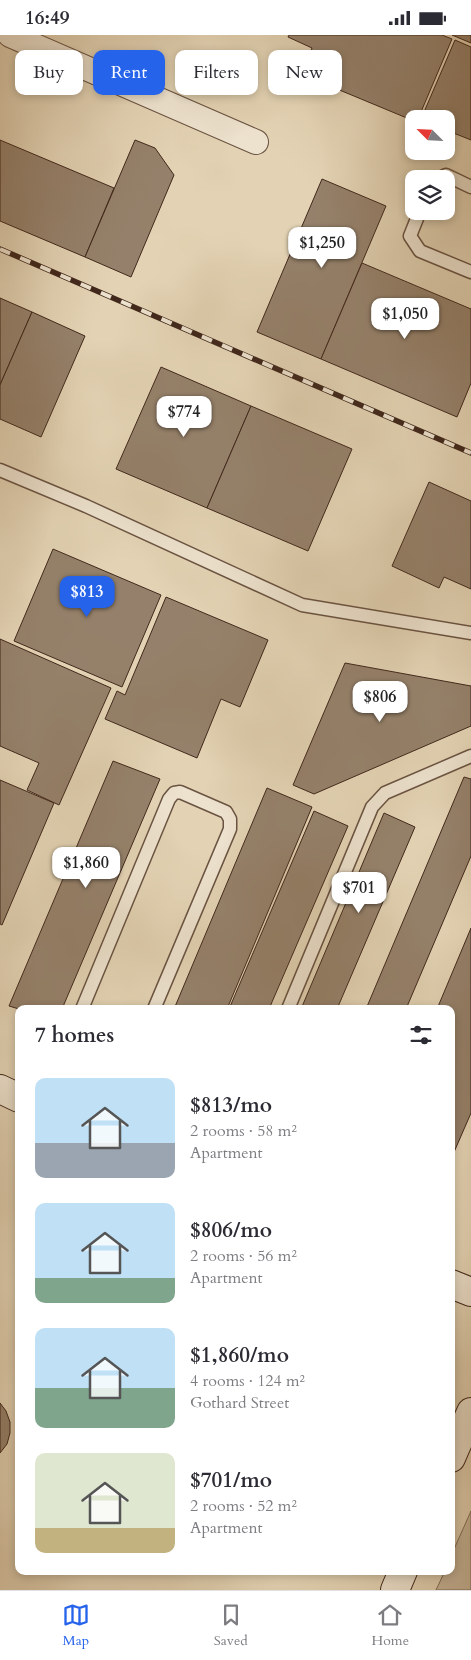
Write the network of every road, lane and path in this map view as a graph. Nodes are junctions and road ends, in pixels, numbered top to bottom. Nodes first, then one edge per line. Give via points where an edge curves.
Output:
1 (10, 35) edge
2 (256, 142) dead end
3 (455, 179) edge
4 (471, 187) edge
5 (416, 220) edge
6 (471, 272) edge
7 (0, 470) edge
8 (471, 633) edge
9 (471, 756) edge
10 (84, 1005) edge
11 (156, 1005) edge
12 (290, 1005) edge
13 (0, 1089) edge
14 (15, 1095) edge
15 (455, 1286) edge
16 (471, 1292) edge
17 (471, 1412) edge
18 (455, 1450) edge
19 (401, 1575) edge
20 (395, 1590) edge

1 - 2 street
3 - 4 lane
5 - 6 lane via 410,236 420,251
7 - 8 lane via 302,605
9 - 12 lane via 385,793 372,807
10 - 11 lane via 170,799 174,793 180,792 226,812 230,829
13 - 14 street
15 - 16 street
17 - 18 street
19 - 20 street

